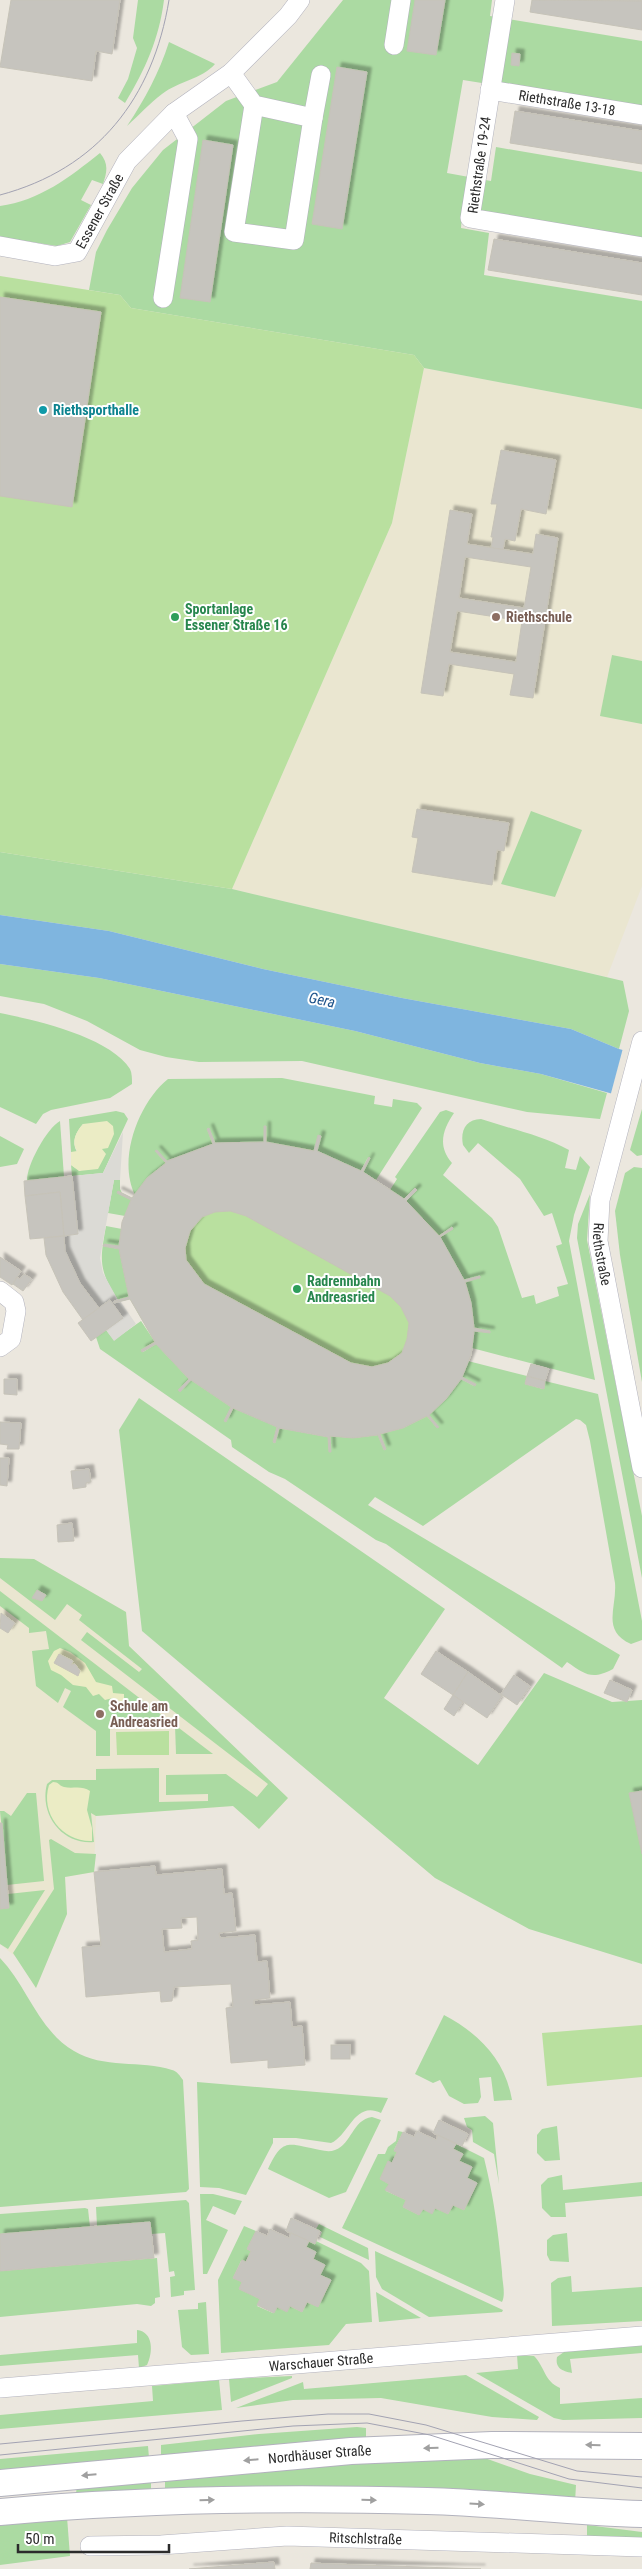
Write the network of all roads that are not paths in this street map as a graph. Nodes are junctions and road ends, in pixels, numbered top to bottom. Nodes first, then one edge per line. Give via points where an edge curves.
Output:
1 (300, 0) edge
2 (401, 0) edge
3 (504, 0) edge
4 (394, 46) dead end
5 (232, 73) junction
6 (321, 75) dead end
7 (490, 90) junction
8 (254, 105) junction
9 (174, 113) junction
10 (642, 115) edge
11 (313, 118) junction
12 (0, 246) edge
13 (642, 247) edge
14 (163, 298) dead end
15 (642, 1041) edge
16 (0, 1291) edge
17 (0, 1347) edge
18 (642, 1468) edge
19 (642, 2336) edge
20 (0, 2388) edge
21 (642, 2446) edge
22 (0, 2483) edge
23 (0, 2512) edge
24 (642, 2514) edge
25 (90, 2546) dead end
26 (642, 2547) edge

1 - 5 street, Essener Straße
2 - 4 street
3 - 7 street, Riethstraße 19-24
5 - 8 street
5 - 9 street, Essener Straße
6 - 11 street
7 - 10 street, Riethstraße 13-18
7 - 13 street, Riethstraße 19-24 via 470,218
8 - 11 street
8 - 11 street via 234,232 294,240
9 - 12 street, Essener Straße via 127,161 77,252 55,256
9 - 14 street via 188,139
15 - 18 street, Riethstraße via 600,1200 598,1241
16 - 17 street via 14,1302 16,1311 11,1339
19 - 20 street, Warschauer Straße
21 -> 22 main road, Nordhäuser Straße via 492,2445 351,2451
23 -> 24 main road via 254,2498 429,2501
25 - 26 street, Ritschlstraße via 161,2545 287,2536

